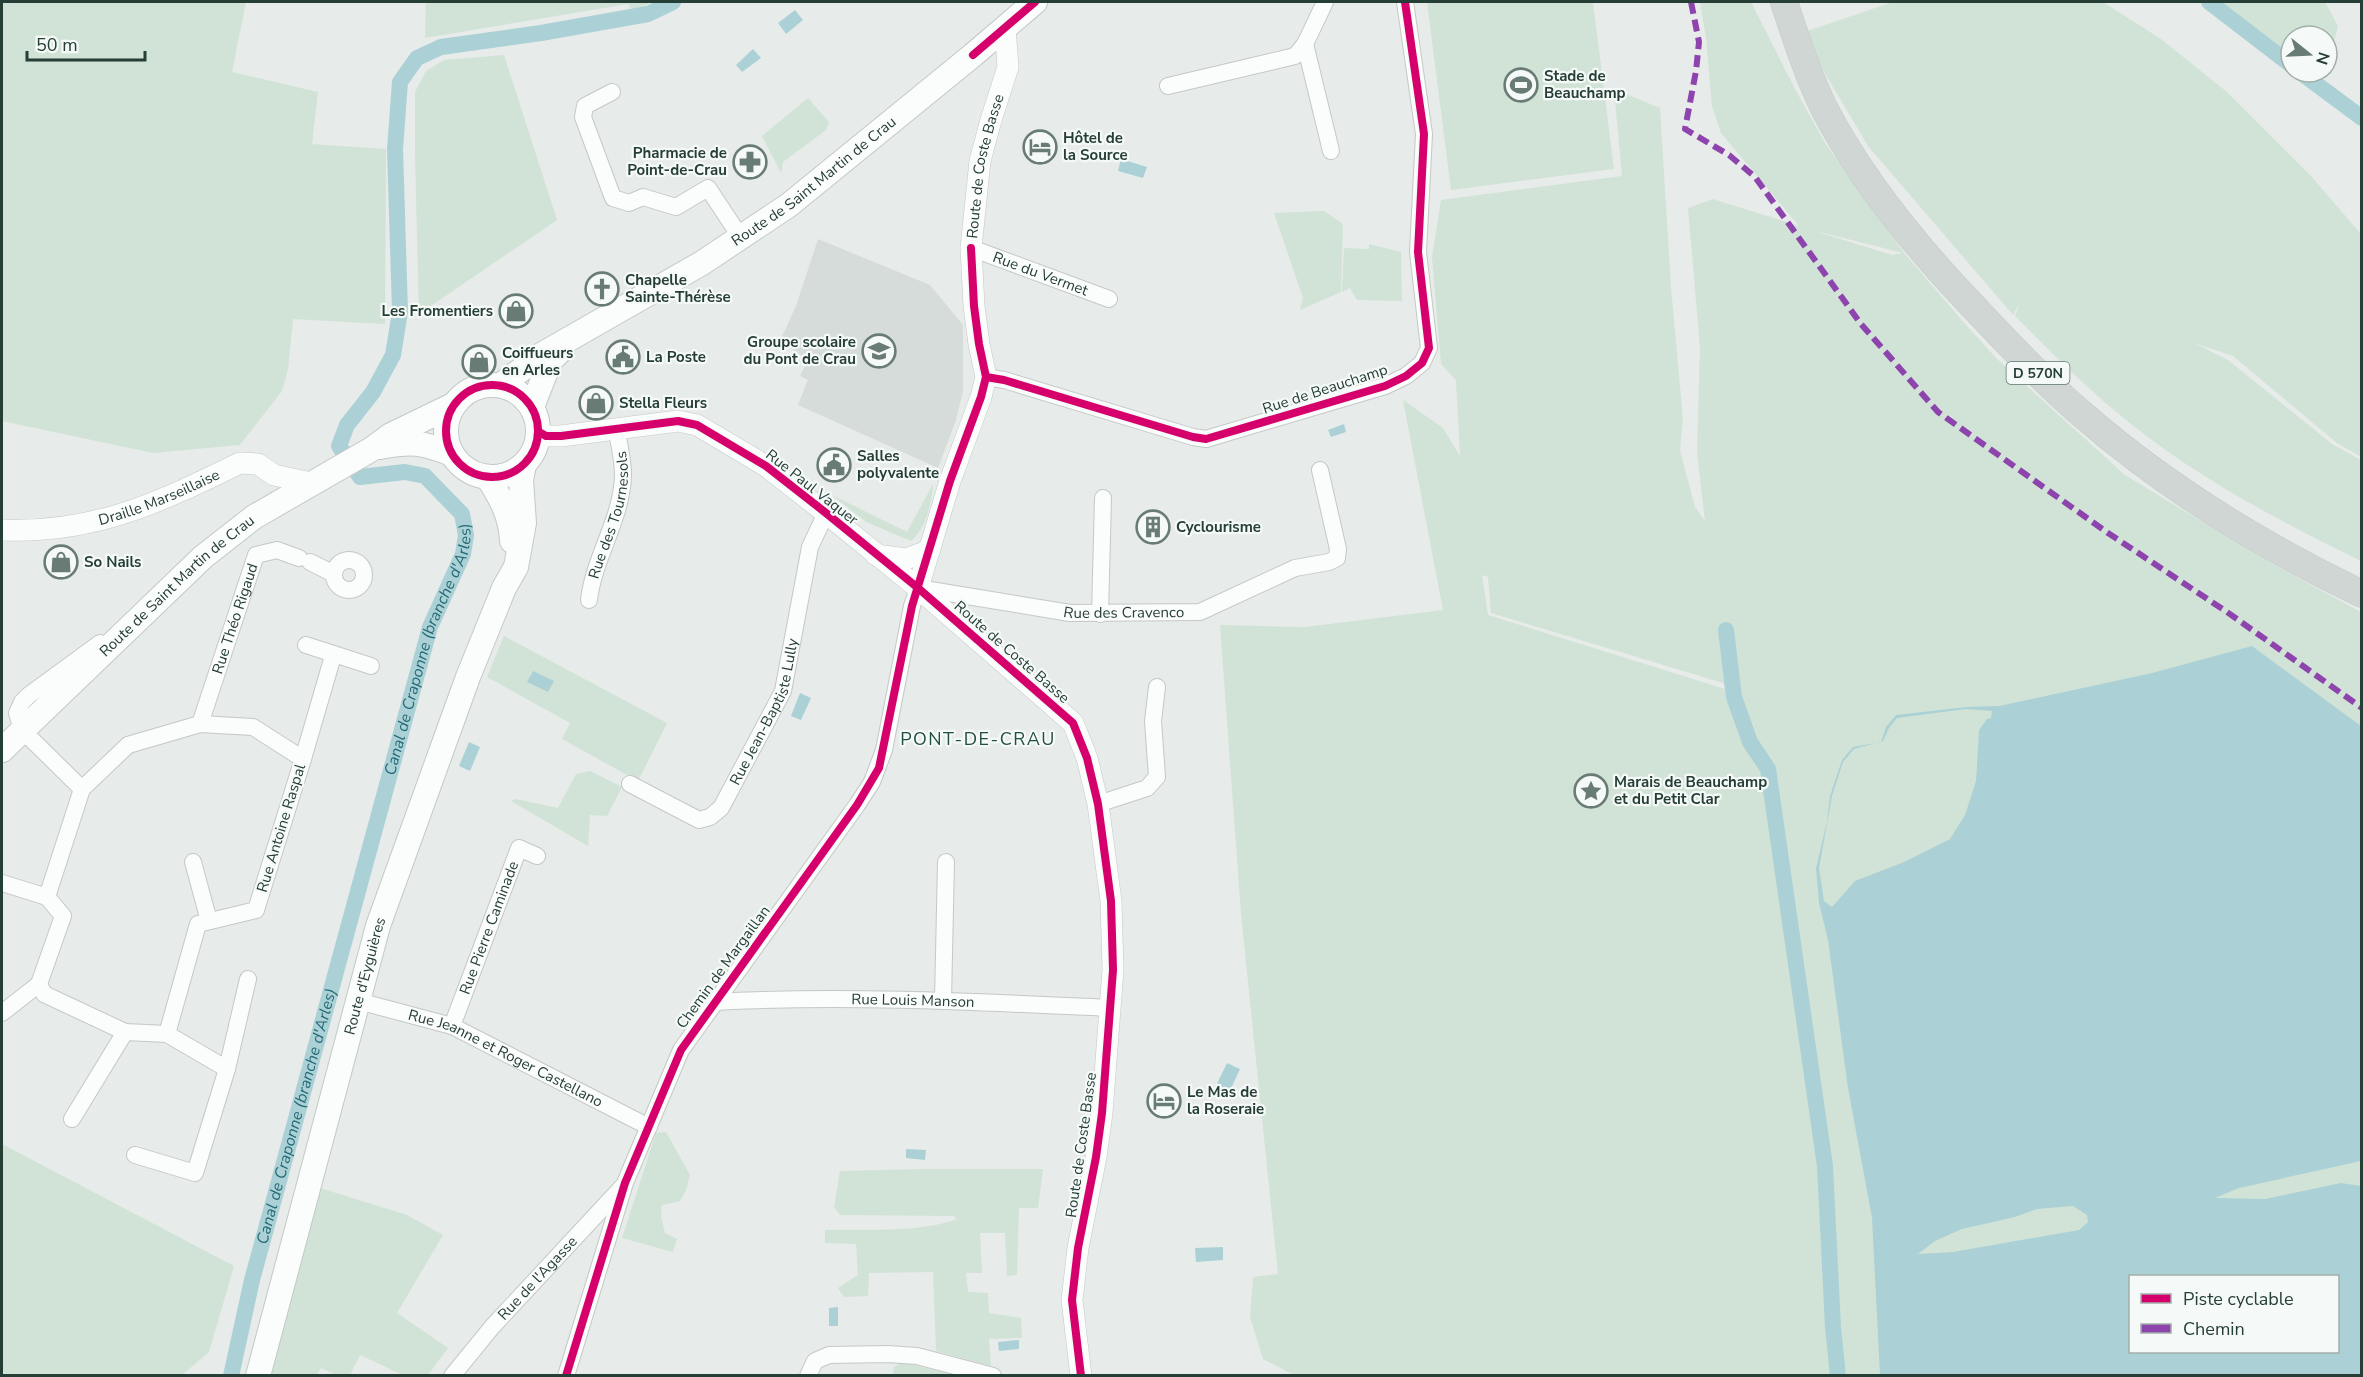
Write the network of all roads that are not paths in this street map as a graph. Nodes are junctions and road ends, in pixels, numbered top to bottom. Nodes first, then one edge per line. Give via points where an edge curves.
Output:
1 (1035, 2) edge
2 (1325, 2) edge
3 (1405, 2) edge
4 (1769, 2) edge
5 (1784, 2) edge
6 (1005, 28) junction
7 (1305, 44) junction
8 (1803, 60) junction
9 (1168, 87) dead end
10 (612, 92) dead end
11 (1331, 151) dead end
12 (741, 238) junction
13 (971, 248) junction
14 (1109, 299) dead end
15 (573, 336) junction
16 (986, 377) junction
17 (501, 386) junction
18 (455, 404) junction
19 (532, 407) junction
20 (616, 428) junction
21 (539, 432) junction
22 (369, 450) junction
23 (452, 454) junction
24 (524, 465) junction
25 (1320, 470) dead end
26 (488, 478) junction
27 (311, 483) junction
28 (1103, 498) dead end
29 (826, 513) junction
30 (2, 530) edge
31 (930, 550) junction
32 (876, 555) junction
33 (334, 574) dead end
34 (504, 588) junction
35 (918, 588) junction
36 (2361, 594) edge
37 (589, 600) dead end
38 (1100, 614) junction
39 (306, 645) dead end
40 (333, 656) junction
41 (371, 666) dead end
42 (1157, 687) dead end
43 (201, 724) junction
44 (22, 730) junction
45 (2, 750) edge
46 (303, 759) junction
47 (630, 784) dead end
48 (82, 789) junction
49 (1098, 804) junction
50 (537, 856) dead end
51 (193, 862) dead end
52 (946, 862) dead end
53 (2, 883) edge
54 (47, 897) junction
55 (209, 921) junction
56 (248, 979) dead end
57 (39, 984) junction
58 (943, 1000) junction
59 (358, 1001) junction
60 (715, 1002) junction
61 (1110, 1008) junction
62 (2, 1013) edge
63 (452, 1026) junction
64 (125, 1032) junction
65 (166, 1034) junction
66 (227, 1069) junction
67 (72, 1119) dead end
68 (649, 1127) junction
69 (135, 1155) dead end
70 (625, 1183) junction
71 (258, 1376) edge
72 (452, 1376) edge
73 (566, 1376) edge
74 (808, 1376) edge
75 (993, 1376) edge
76 (1081, 1376) edge

1 - 6 main road, Route de Saint Martin de Crau
2 - 7 street
3 - 16 street, Rue de Beauchamp via 1424,134 1418,252 1429,348 1422,363 1385,386 1206,439
4 - 8 main road, D 570N
5 - 8 main road, D 570N
6 - 12 main road, Route de Saint Martin de Crau via 795,200
6 - 13 street, Route de Coste Basse via 1008,67 980,161
7 - 9 street via 1294,56
7 - 11 street
8 - 36 main road, D 570N via 1836,128 1893,213 1920,248 2018,354 2084,416 2182,492 2249,535
10 - 12 street via 585,106 583,117 614,198 629,203 643,197 676,207 708,188
12 - 15 main road, Route de Saint Martin de Crau via 646,297
13 - 14 street, Rue du Vermet
13 - 16 street, Route de Coste Basse via 974,306
15 - 17 main road, Route de Saint Martin de Crau
15 - 19 main road, Route de Saint Martin de Crau via 550,362
16 - 31 street, Route de Coste Basse
17 - 18 main road via 476,388
17 - 19 main road via 524,397
18 - 22 main road, Route de Saint Martin de Crau
18 - 23 main road via 446,429
19 - 21 main road
20 - 21 street, Rue Paul Vaquer via 561,436
20 - 29 street, Rue Paul Vaquer via 678,421 697,426 766,466
20 - 37 street, Rue des Tournesols via 623,475 620,496 591,580
21 - 24 main road via 532,456
22 - 23 main road, Route de Saint Martin de Crau via 408,442
22 - 27 main road, Route de Saint Martin de Crau
23 - 26 main road via 467,470
24 - 26 main road via 513,473
24 - 34 main road, Route d'Eyguières via 521,544 516,567
25 - 38 street, Rue des Cravenco via 1338,549 1336,558 1295,568 1200,612
26 - 34 main road, Route d'Eyguières via 512,525
27 - 30 street, Draille Marseillaise via 274,475 258,464 240,463 144,508 114,517 68,527
27 - 44 main road, Route de Saint Martin de Crau via 254,517 203,557
28 - 38 street
29 - 32 street, Rue Paul Vaquer
29 - 47 street, Rue Jean-Baptiste Lully via 810,547 783,691 721,808 699,820
31 - 32 street via 906,560
31 - 35 street, Route de Coste Basse
32 - 35 street, Rue Paul Vaquer
33 - 43 street, Rue Théo Rigaud via 277,550 256,555
34 - 59 main road, Route d'Eyguières via 378,926
35 - 38 street, Rue des Cravenco via 1070,613
35 - 49 street, Route de Coste Basse via 1073,723 1087,758
35 - 60 street, Chemin de Margaillan via 884,750 872,782
39 - 40 street
40 - 41 street
40 - 46 street
42 - 49 street via 1153,721 1156,777 1147,788
43 - 46 street, Rue Antoine Raspal via 253,727
43 - 48 street, Rue Antoine Raspal via 128,745
44 - 45 main road, Route de Saint Martin de Crau
44 - 48 street
46 - 55 street, Rue Antoine Raspal via 256,910
48 - 54 street, Rue Antoine Raspal
49 - 61 street, Route de Coste Basse via 1111,901
50 - 63 street, Rue Pierre Caminade via 519,848
51 - 55 street
52 - 58 street
53 - 54 street
54 - 57 street via 63,916
55 - 65 street via 198,924
56 - 66 street
57 - 62 street
57 - 64 street via 44,993
58 - 60 street, Rue Louis Manson
58 - 61 street, Rue Louis Manson
59 - 63 street, Rue Jeanne et Roger Castellano
59 - 71 main road, Route d'Eyguières
60 - 68 street, Chemin de Margaillan via 681,1050
61 - 76 street, Route de Coste Basse via 1102,1113 1072,1300
63 - 68 street, Rue Jeanne et Roger Castellano
64 - 65 street
64 - 67 street
65 - 66 street
66 - 69 street via 195,1173
68 - 70 street, Chemin de Margaillan
70 - 72 street, Rue de l'Agasse
70 - 73 street, Chemin de Margaillan
74 - 75 street via 815,1361 830,1354 917,1356

